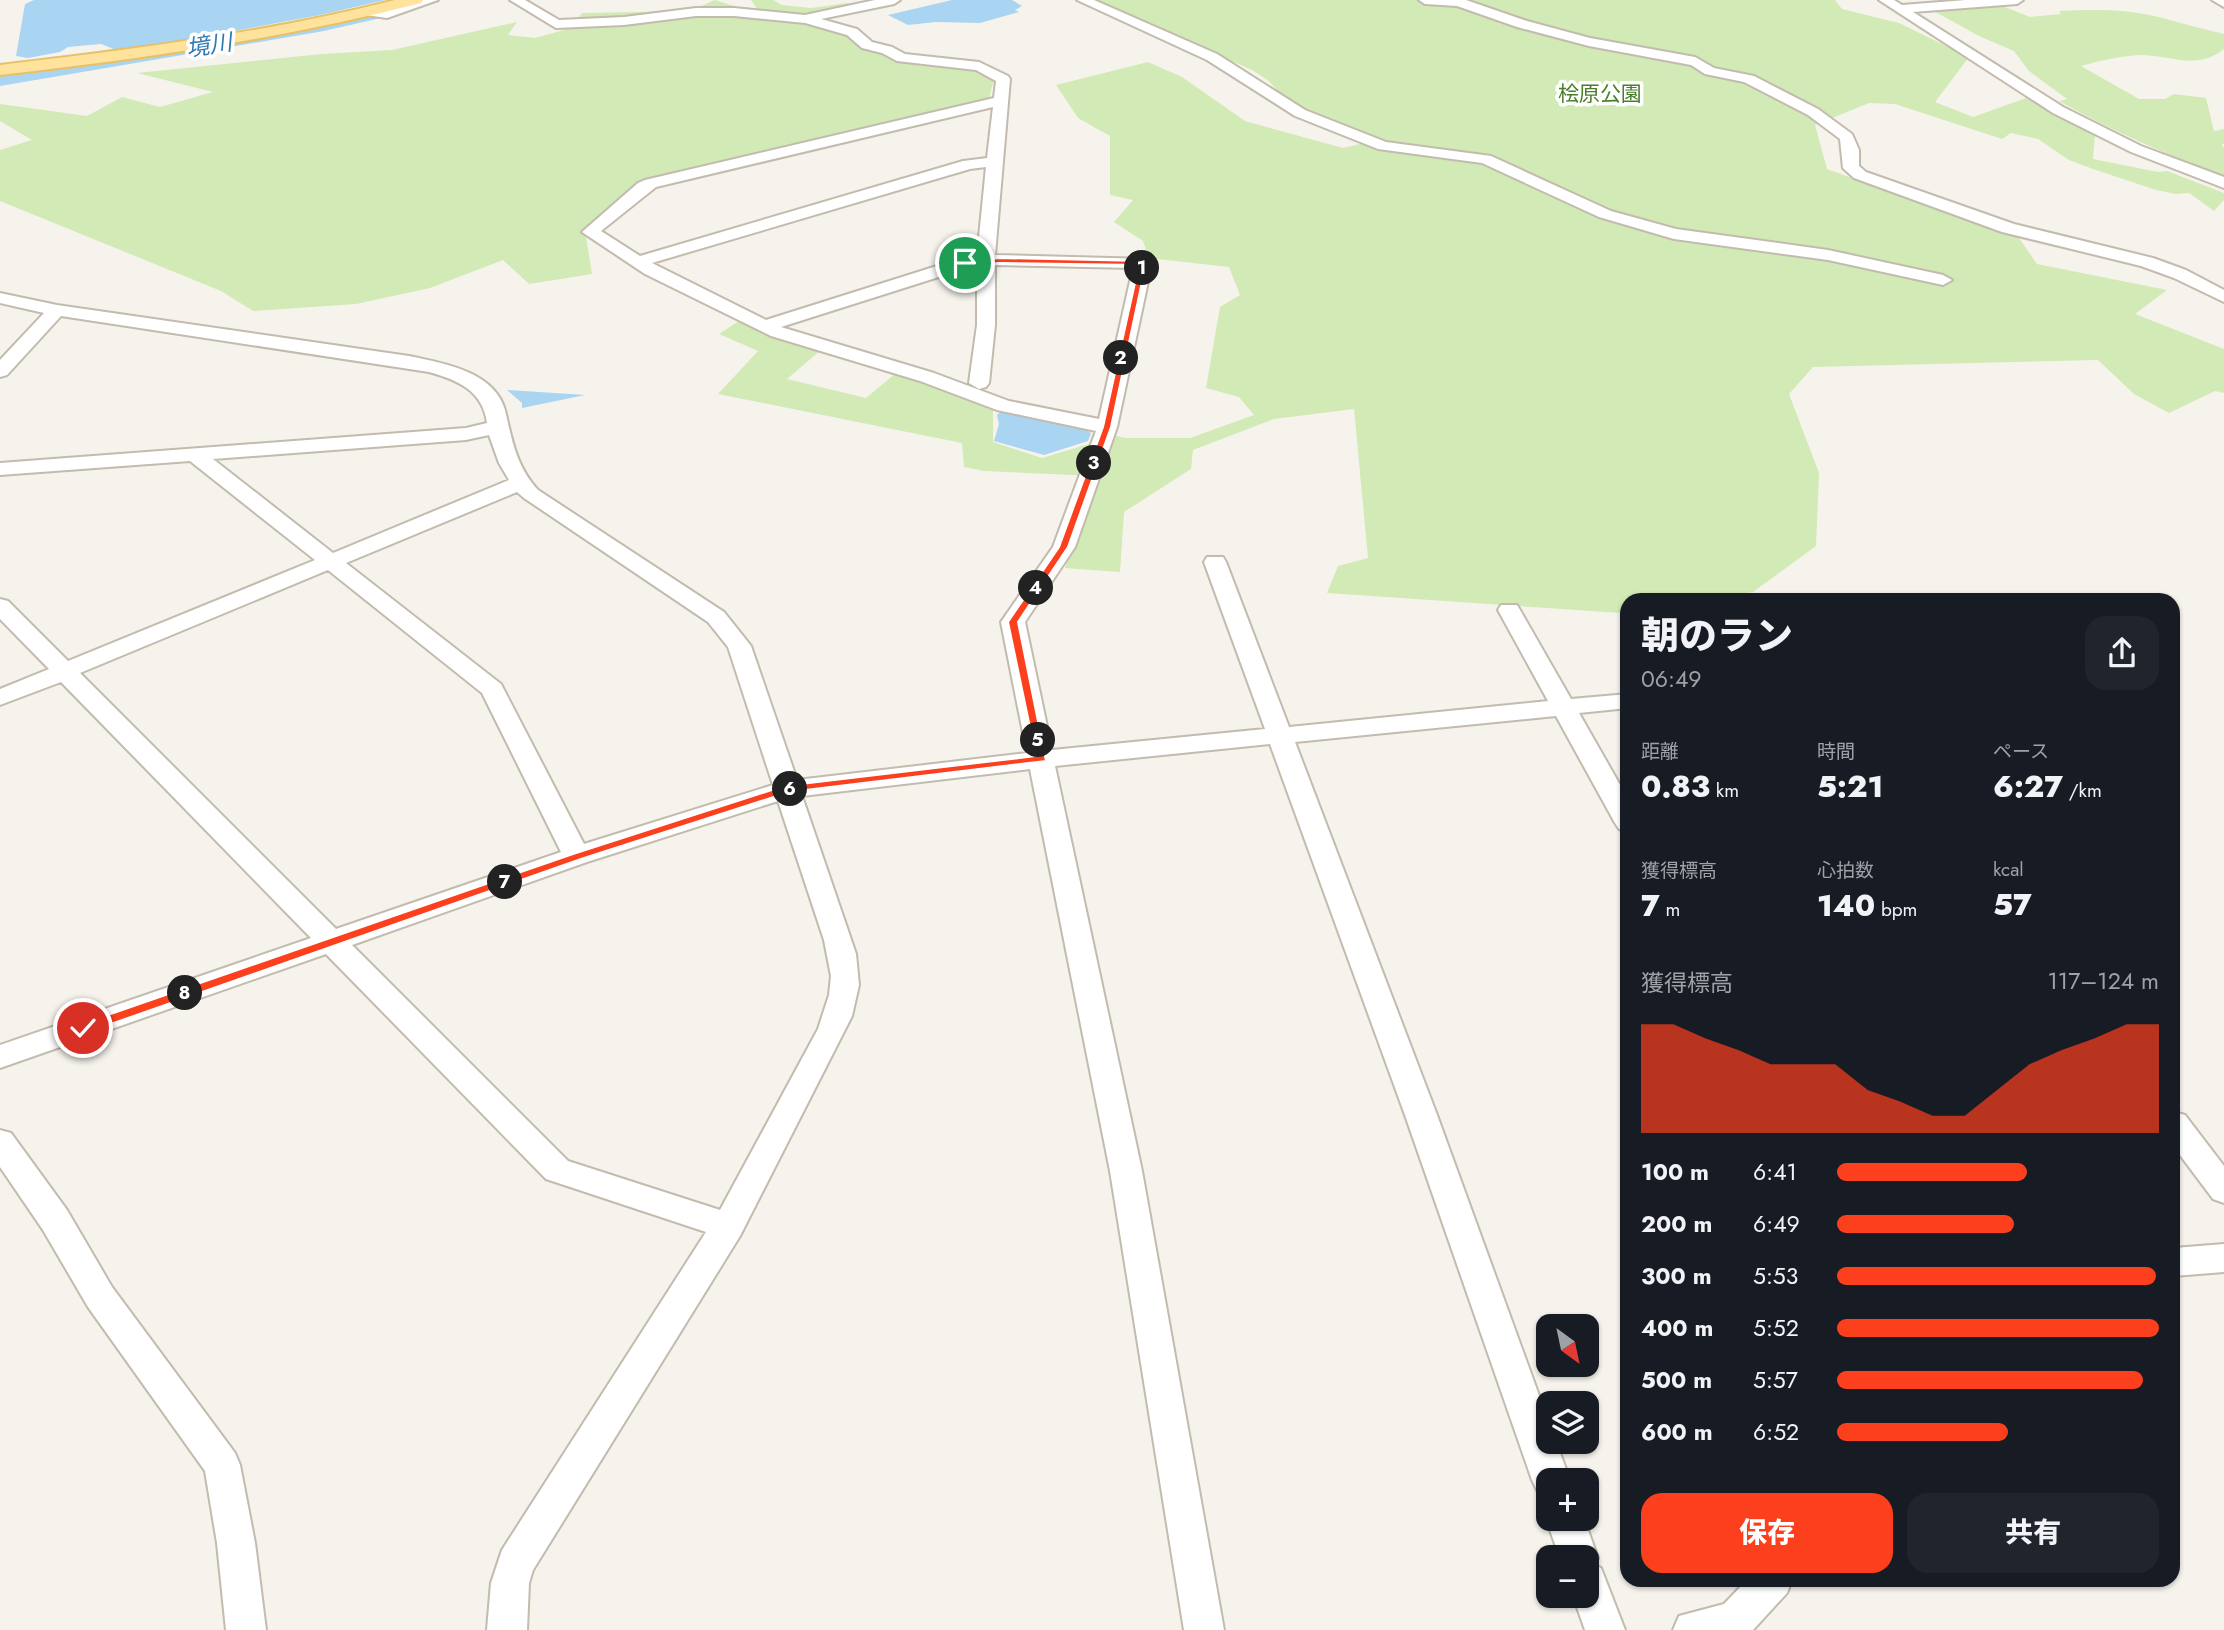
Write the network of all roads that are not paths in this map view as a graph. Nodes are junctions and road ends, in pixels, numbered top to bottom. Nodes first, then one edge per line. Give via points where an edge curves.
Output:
1 (415, 0) edge
2 (432, 0) edge
3 (516, 0) edge
4 (724, 0) edge
5 (894, 0) edge
6 (1083, 0) edge
7 (1425, 0) edge
8 (1885, 0) edge
9 (2017, 0) edge
10 (2218, 0) edge
11 (1460, 1) edge
12 (2224, 3) edge
13 (737, 5) dead end
14 (1900, 9) junction
15 (371, 12) junction
16 (806, 19) junction
17 (0, 70) edge
18 (999, 101) junction
19 (995, 162) junction
20 (2224, 183) edge
21 (988, 261) junction
22 (638, 262) junction
23 (1943, 279) dead end
24 (2224, 297) edge
25 (0, 298) edge
26 (57, 310) junction
27 (765, 326) junction
28 (0, 371) edge
29 (979, 383) dead end
30 (497, 427) junction
31 (1107, 427) junction
32 (195, 455) junction
33 (0, 469) edge
34 (520, 483) junction
35 (329, 561) junction
36 (1215, 562) dead end
37 (0, 606) edge
38 (1509, 610) dead end
39 (64, 670) junction
40 (0, 698) edge
41 (1620, 702) edge
42 (1562, 707) junction
43 (1280, 735) junction
44 (1042, 759) junction
45 (788, 789) junction
46 (1620, 809) edge
47 (577, 856) junction
48 (333, 942) junction
49 (0, 1057) edge
50 (2180, 1132) edge
51 (0, 1142) edge
52 (2224, 1190) edge
53 (728, 1226) junction
54 (2224, 1258) edge
55 (2180, 1262) edge
56 (1547, 1468) edge
57 (1767, 1587) edge
58 (1597, 1608) edge
59 (246, 1630) edge
60 (507, 1630) edge
61 (1204, 1630) edge
62 (1605, 1630) edge
63 (1693, 1630) edge

1 - 15 main road
2 - 15 street via 387,14
3 - 16 street via 556,24 696,12
4 - 13 street
5 - 16 street
6 - 23 street via 1212,57 1300,113 1383,146 1486,159 1605,214 1674,234 1828,255
7 - 11 street
8 - 14 street
9 - 14 street
10 - 12 street
11 - 24 street via 1522,24 1589,42 1695,61 1710,72 1749,79 1813,112 1847,136 1851,168 1860,175 2019,231 2147,262
14 - 20 street via 2099,132
15 - 17 main road via 160,52
16 - 18 street via 857,34 863,43 901,58 979,66 1004,81
18 - 19 street
18 - 22 street via 644,186 590,232
19 - 21 street
19 - 22 street via 969,164
21 - 27 street via 955,265
21 - 29 street
21 - 31 street via 1143,263
22 - 27 street
25 - 26 street
26 - 28 street
26 - 30 street via 450,371 478,387 493,405
27 - 31 street via 1003,406
30 - 32 street via 466,434
30 - 34 street
31 - 44 street via 1064,547 1013,622
32 - 33 street
32 - 35 street
34 - 35 street
34 - 45 street via 716,617 738,644
35 - 39 street
35 - 47 street via 492,689
36 - 43 street
37 - 39 street
38 - 42 street
39 - 40 street
39 - 48 street
41 - 42 street
42 - 43 street
42 - 46 street
43 - 44 street
43 - 56 street
44 - 45 street
44 - 61 street via 1126,1171
45 - 47 street
45 - 53 street via 847,971 845,996 833,1030
47 - 48 street
48 - 49 street
48 - 53 street via 556,1170
50 - 52 street
51 - 59 street via 55,1220 100,1297 222,1465
53 - 60 street via 516,1563
54 - 55 street
57 - 63 street via 1735,1621
58 - 62 street

